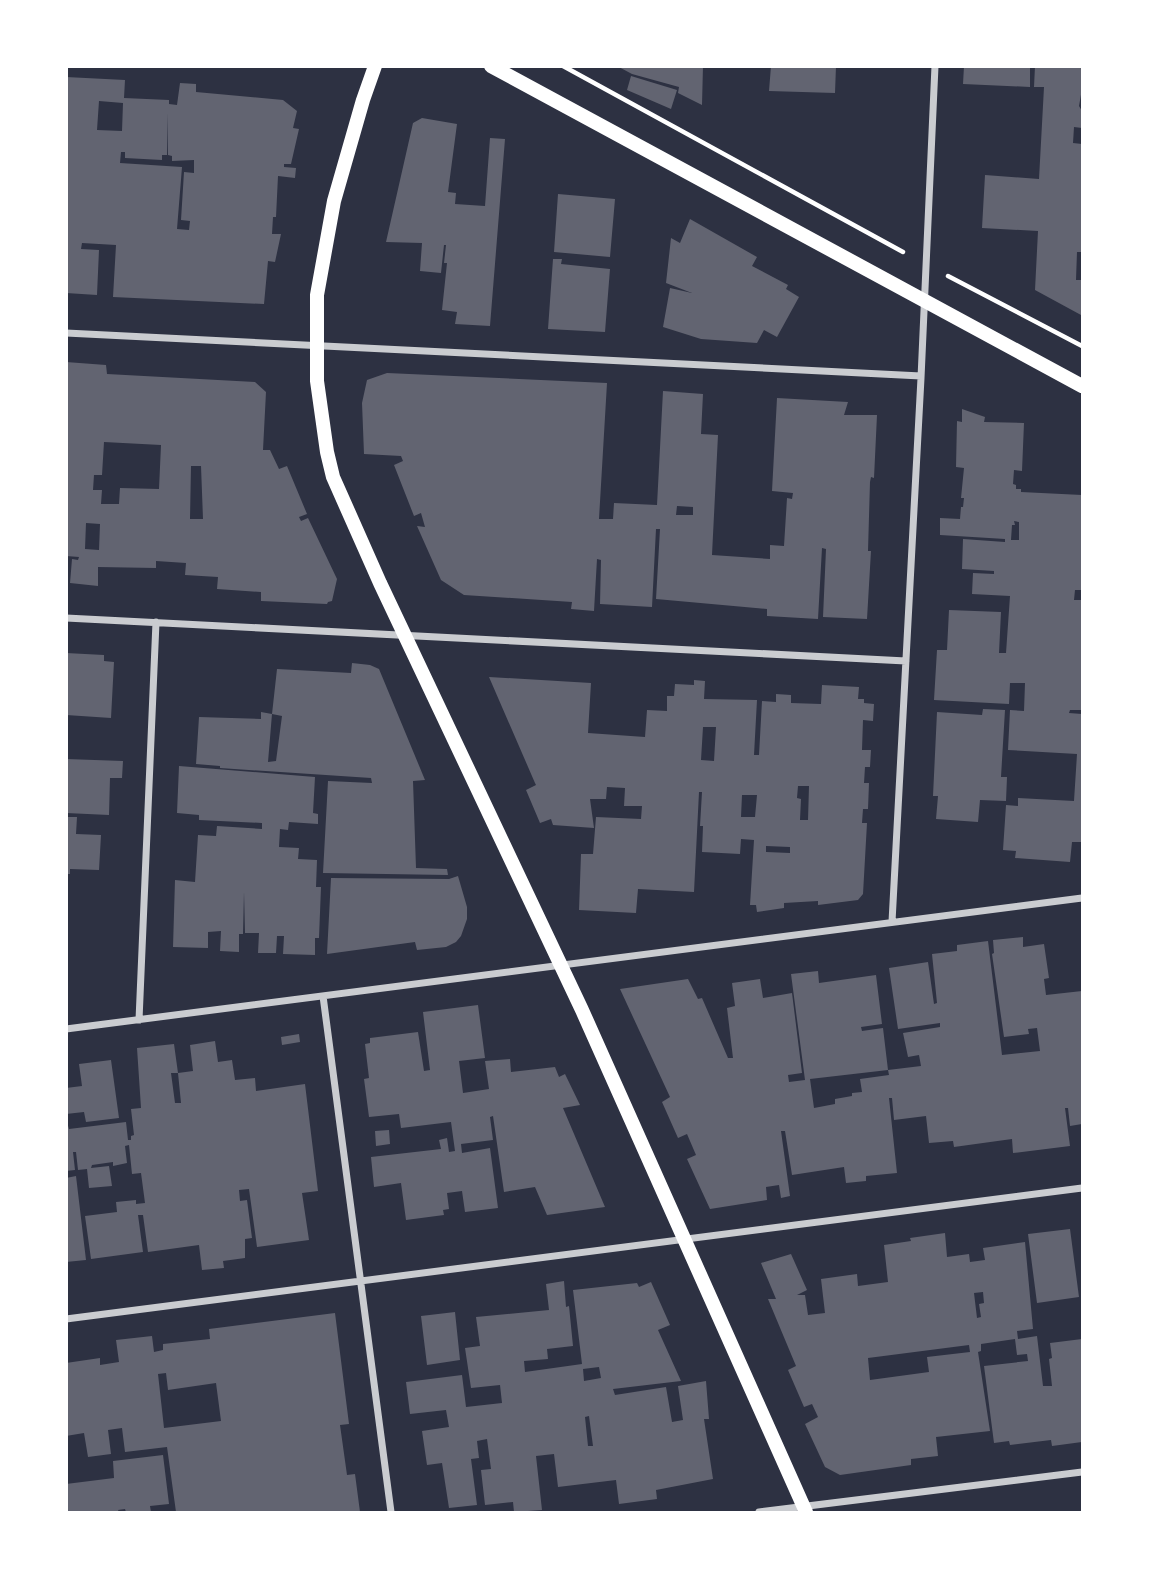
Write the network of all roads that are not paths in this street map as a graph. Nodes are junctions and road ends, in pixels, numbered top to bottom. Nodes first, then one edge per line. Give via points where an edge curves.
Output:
1 (375, 66) edge
2 (491, 66) edge
3 (935, 66) edge
4 (924, 300) junction
5 (66, 333) edge
6 (317, 345) junction
7 (921, 376) junction
8 (1083, 386) edge
9 (66, 618) edge
10 (156, 622) junction
11 (406, 636) junction
12 (906, 661) junction
13 (1083, 898) edge
14 (892, 922) junction
15 (561, 965) junction
16 (323, 996) junction
17 (139, 1020) junction
18 (66, 1030) edge
19 (1083, 1188) edge
20 (685, 1239) junction
21 (360, 1282) junction
22 (66, 1319) edge
23 (1083, 1472) edge
24 (805, 1510) edge
25 (391, 1513) edge
26 (759, 1513) edge

1 - 6 main road via 334,201 317,295
2 - 4 main road
3 - 4 street
4 - 7 street
4 - 8 main road
5 - 6 street
6 - 7 street
6 - 11 main road via 319,402 333,477
7 - 12 street
9 - 10 street
10 - 11 street
10 - 17 street
11 - 12 street
11 - 15 main road
12 - 14 street
13 - 14 street
14 - 15 street
15 - 16 street
15 - 20 main road
16 - 17 street
16 - 21 street
17 - 18 street
19 - 20 street
20 - 21 street
20 - 24 main road
21 - 22 street
21 - 25 street
23 - 24 street
24 - 26 street

